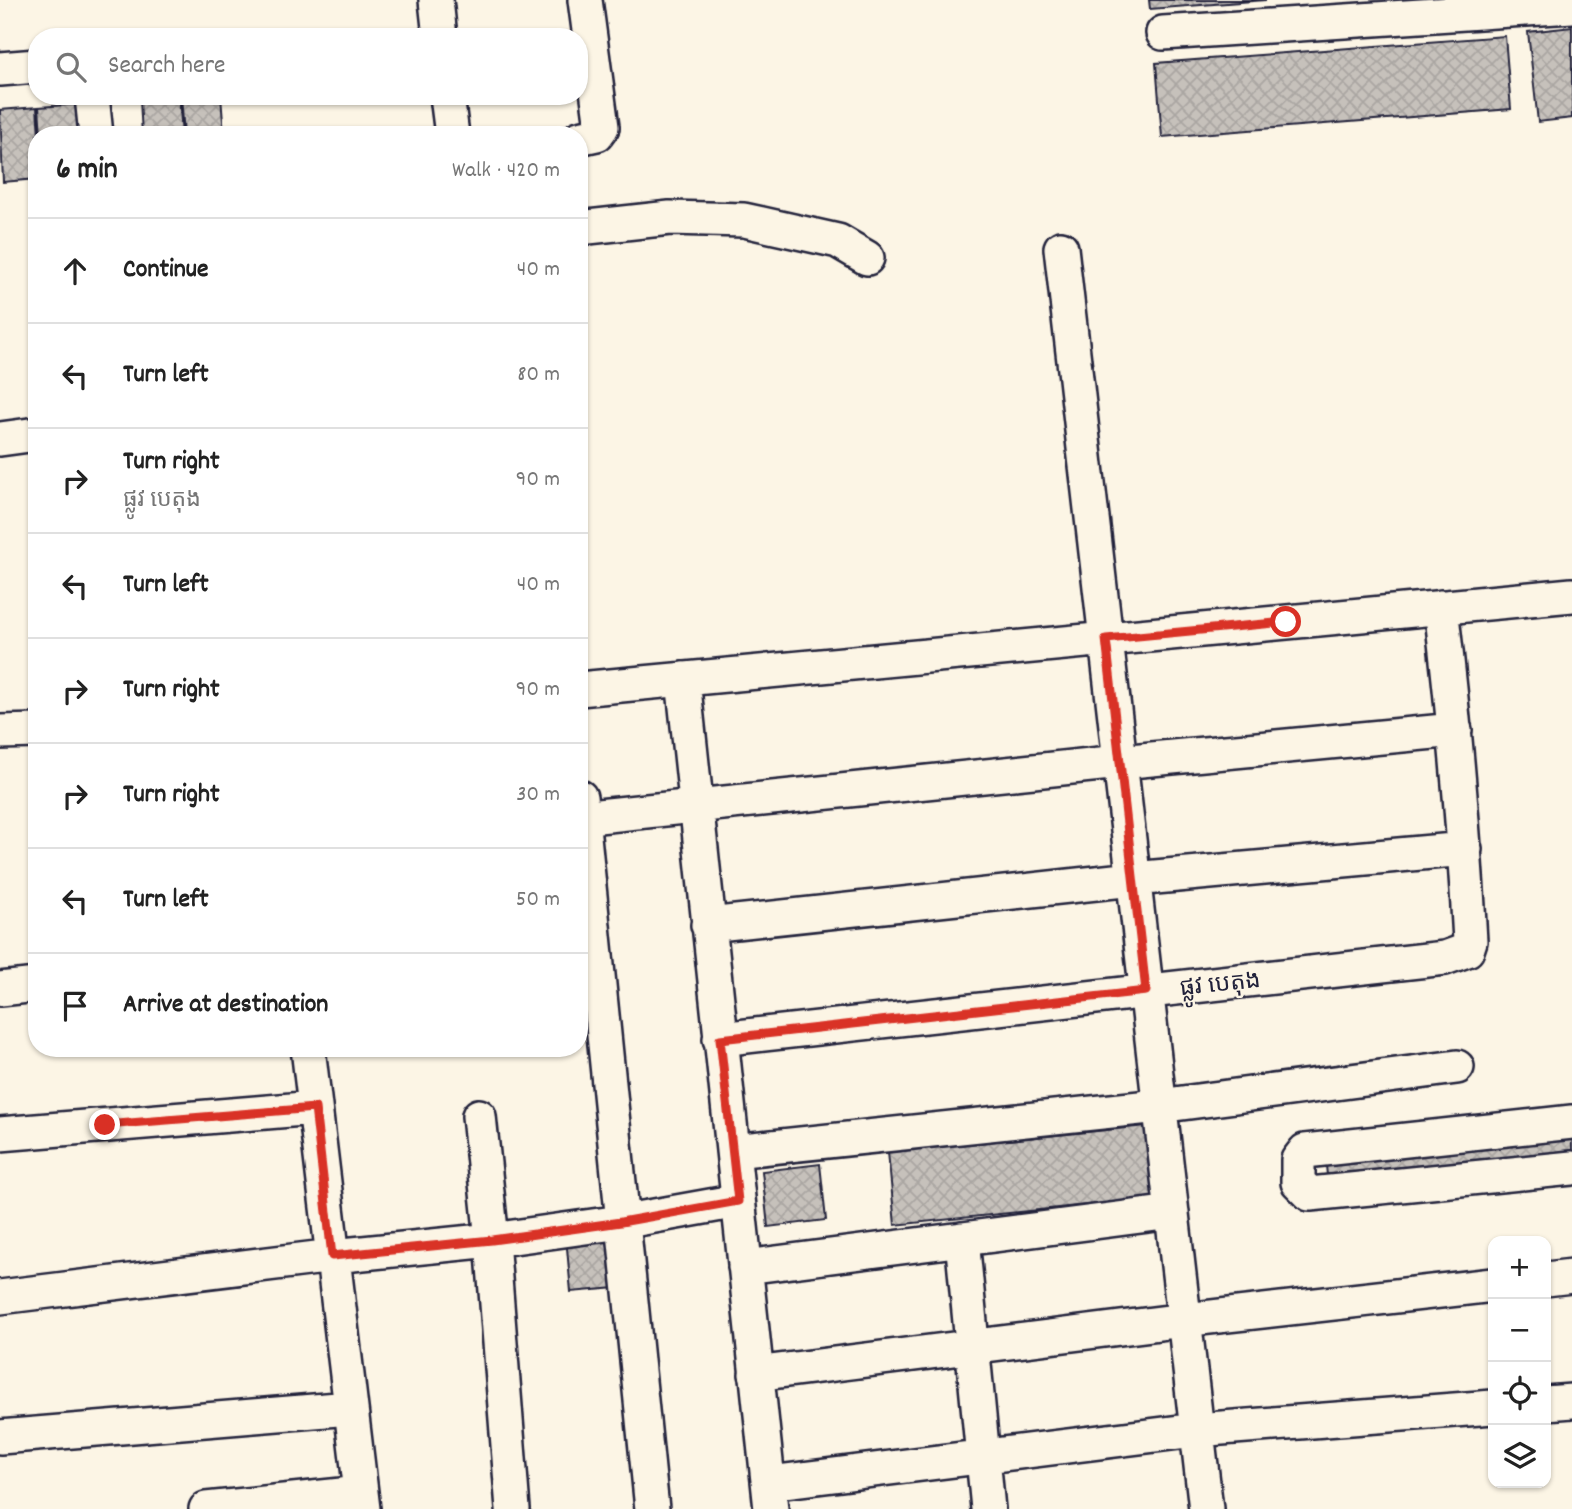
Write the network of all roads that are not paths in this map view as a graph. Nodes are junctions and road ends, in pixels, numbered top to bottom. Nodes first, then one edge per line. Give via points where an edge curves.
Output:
1 (436, 0) edge
2 (585, 0) edge
3 (1572, 6) edge
4 (439, 28) edge
5 (1163, 33) dead end
6 (28, 67) edge
7 (0, 69) edge
8 (93, 105) edge
9 (448, 105) edge
10 (95, 126) edge
11 (451, 126) edge
12 (588, 136) edge
13 (588, 227) edge
14 (1061, 248) dead end
15 (867, 258) dead end
16 (28, 435) edge
17 (0, 439) edge
18 (1572, 595) edge
19 (1441, 607) junction
20 (1106, 639) junction
21 (683, 679) junction
22 (588, 688) edge
23 (1455, 730) junction
24 (28, 731) edge
25 (0, 732) edge
26 (1120, 762) junction
27 (695, 805) junction
28 (588, 810) edge
29 (1465, 849) junction
30 (1133, 878) junction
31 (708, 925) junction
32 (588, 943) edge
33 (28, 986) edge
34 (0, 989) edge
35 (1146, 991) junction
36 (720, 1039) junction
37 (309, 1057) edge
38 (1457, 1067) dead end
39 (1159, 1106) junction
40 (315, 1108) junction
41 (479, 1116) dead end
42 (1572, 1122) edge
43 (0, 1134) edge
44 (733, 1152) junction
45 (1572, 1168) edge
46 (738, 1201) junction
47 (1172, 1212) junction
48 (621, 1222) junction
49 (962, 1239) junction
50 (492, 1240) junction
51 (332, 1256) junction
52 (745, 1267) junction
53 (1572, 1276) edge
54 (1551, 1278) edge
55 (1488, 1286) edge
56 (0, 1297) edge
57 (1184, 1320) junction
58 (972, 1347) junction
59 (757, 1374) junction
60 (1572, 1401) edge
61 (1551, 1403) edge
62 (1488, 1407) edge
63 (351, 1408) junction
64 (1196, 1430) junction
65 (0, 1437) edge
66 (984, 1457) junction
67 (770, 1496) edge
68 (362, 1501) edge
69 (206, 1509) edge
70 (513, 1509) edge
71 (652, 1509) edge
72 (988, 1509) edge
73 (1206, 1509) edge

1 - 4 street
2 - 12 street via 602,127
3 - 5 street
6 - 7 street
8 - 10 street
9 - 11 street
13 - 15 street via 670,218 744,220 838,241
14 - 20 street
16 - 17 street
18 - 19 street
19 - 20 street
19 - 23 street
20 - 21 street
20 - 26 street
21 - 22 street
21 - 27 street
23 - 26 street
23 - 29 street
24 - 25 street
26 - 27 street
26 - 30 street
27 - 28 street
27 - 31 street
29 - 30 street
29 - 35 street, ផ្លូវ បេតុង via 1471,941 1467,950 1445,958
30 - 31 street
30 - 35 street
31 - 36 street
32 - 48 street
33 - 34 street
35 - 36 street, ផ្លូវ បេតុង
35 - 39 street
36 - 44 street
37 - 40 street
38 - 39 street
39 - 44 street
39 - 47 street
40 - 43 street
40 - 51 street
41 - 50 street
42 - 45 street via 1305,1151 1298,1160 1298,1182 1310,1194
44 - 46 street
46 - 48 street
46 - 52 street
47 - 49 street
47 - 57 street
48 - 50 street
48 - 71 street
49 - 52 street
49 - 58 street
50 - 51 street
50 - 70 street
51 - 56 street
51 - 63 street
52 - 59 street
53 - 54 street
55 - 57 street
57 - 58 street
57 - 64 street
58 - 59 street
58 - 66 street
59 - 67 street
60 - 61 street
62 - 64 street
63 - 65 street
63 - 68 street
64 - 66 street
64 - 73 street
66 - 67 street
66 - 72 street
68 - 69 street

